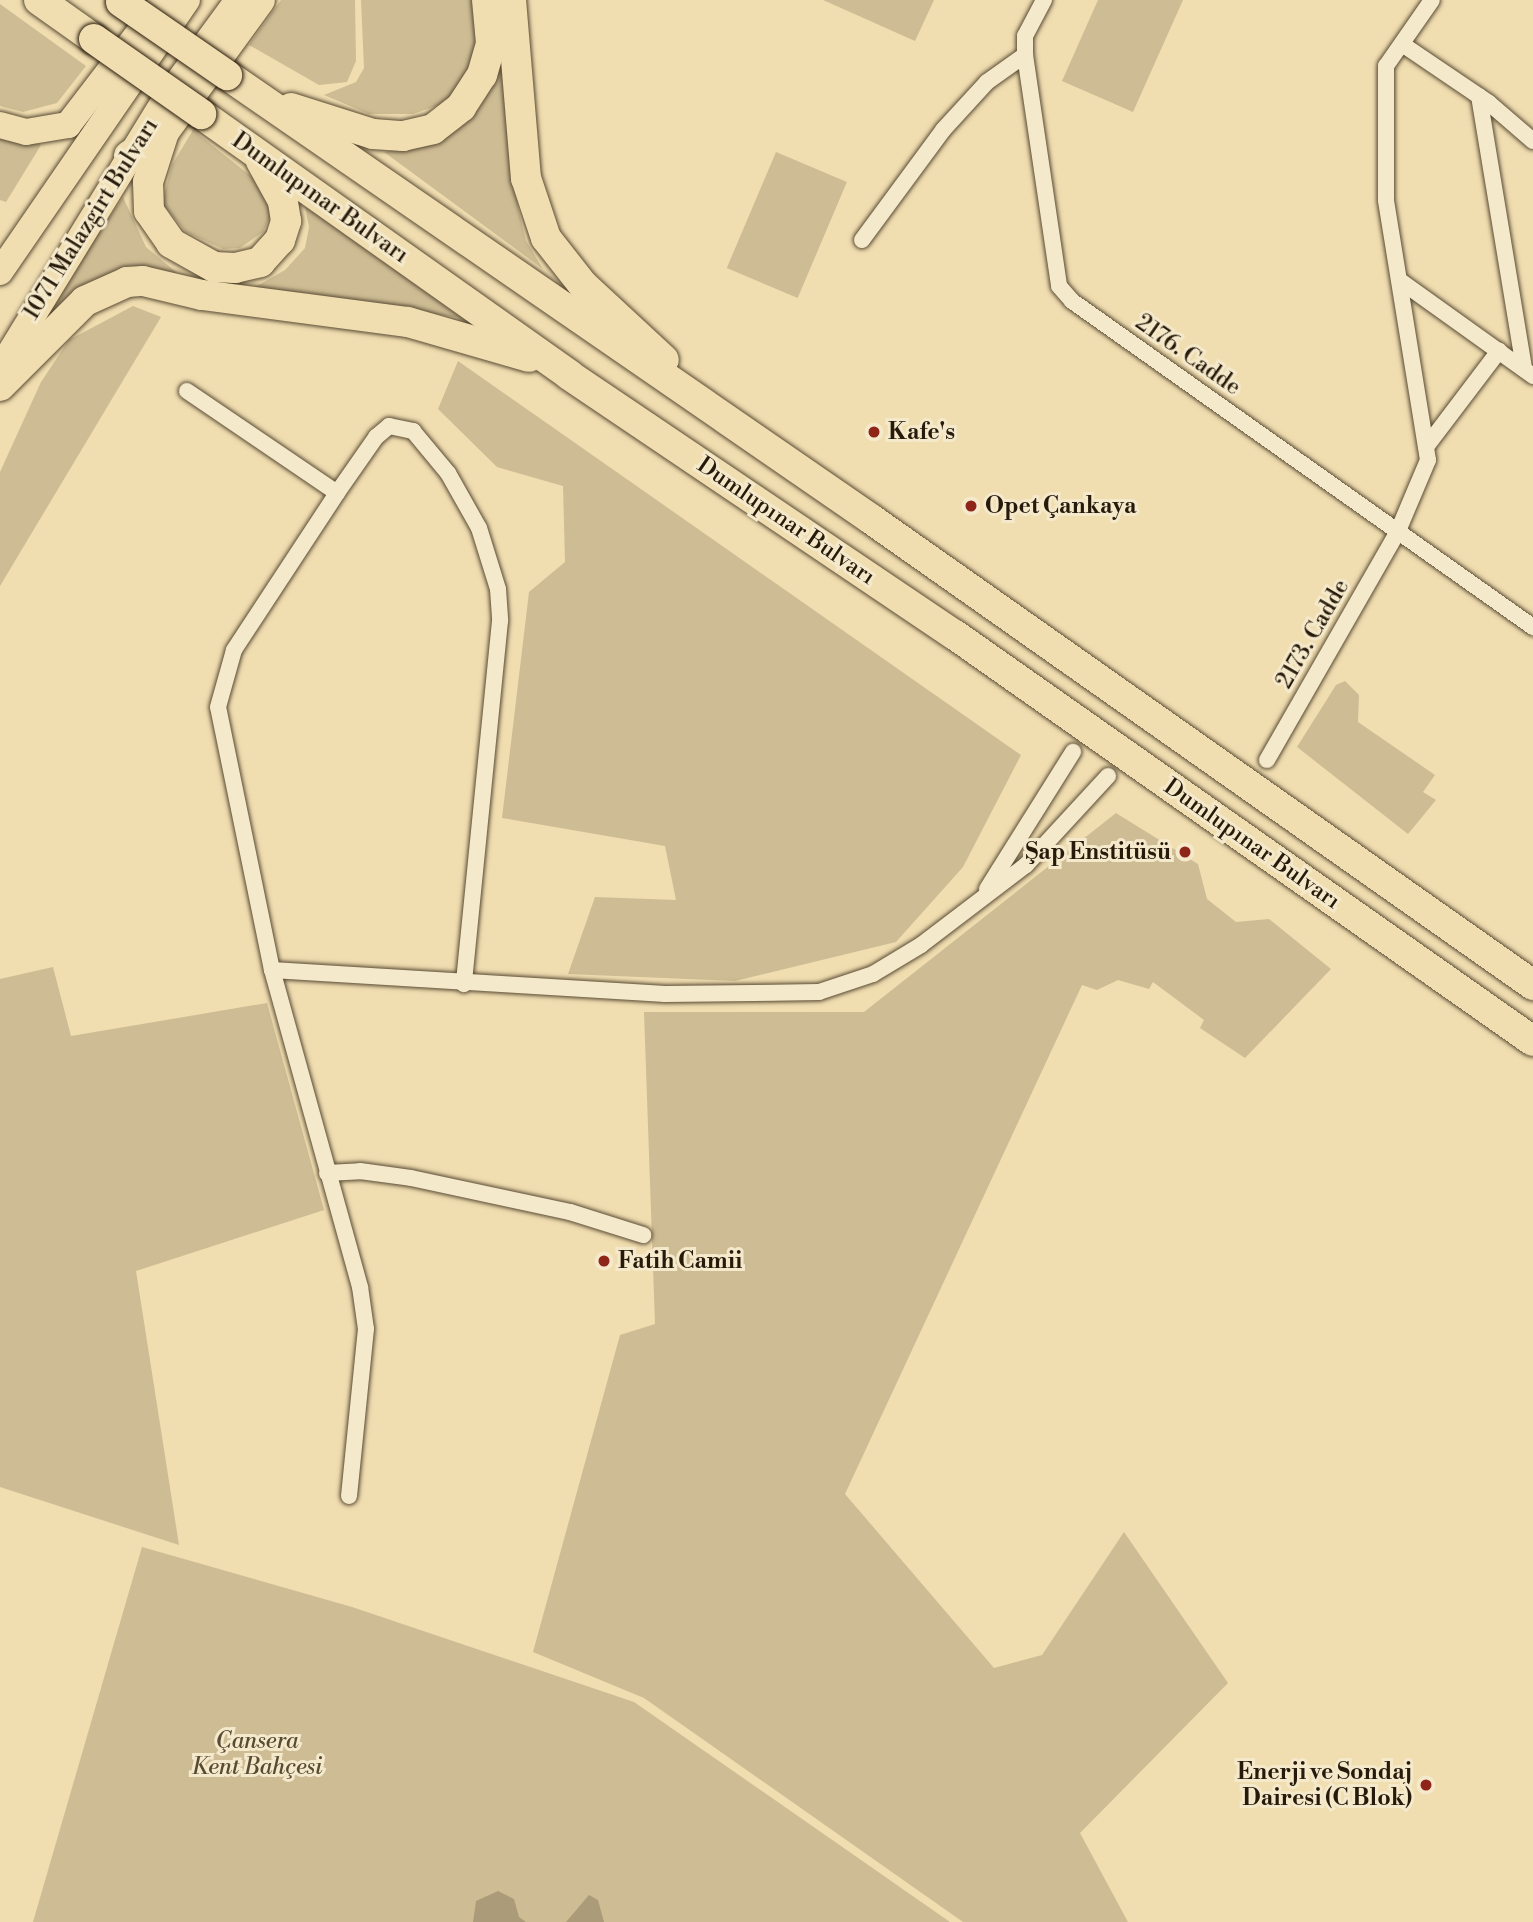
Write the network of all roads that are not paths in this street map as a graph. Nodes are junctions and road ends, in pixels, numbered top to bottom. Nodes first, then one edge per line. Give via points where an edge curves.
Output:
1 (39, 0) edge
2 (164, 0) edge
3 (187, 0) edge
4 (238, 0) edge
5 (260, 0) edge
6 (487, 0) edge
7 (511, 0) edge
8 (1044, 0) edge
9 (1432, 0) edge
10 (120, 1) edge
11 (1402, 44) junction
12 (1025, 55) junction
13 (1479, 96) junction
14 (259, 97) junction
15 (0, 125) edge
16 (68, 125) junction
17 (164, 132) junction
18 (1533, 141) edge
19 (258, 154) junction
20 (129, 156) junction
21 (72, 163) junction
22 (862, 240) dead end
23 (0, 272) edge
24 (1399, 280) junction
25 (1499, 351) junction
26 (555, 365) junction
27 (0, 369) edge
28 (1528, 372) edge
29 (0, 386) edge
30 (187, 391) dead end
31 (741, 432) junction
32 (1426, 447) junction
33 (337, 493) junction
34 (1398, 531) junction
35 (1533, 627) edge
36 (1073, 752) dead end
37 (1267, 760) dead end
38 (1108, 776) dead end
39 (983, 895) junction
40 (271, 970) junction
41 (464, 984) junction
42 (1533, 985) edge
43 (1533, 1041) edge
44 (327, 1172) junction
45 (643, 1235) dead end
46 (349, 1496) dead end

1 - 19 highway, Dumlupınar Bulvarı, bridge
2 - 16 main road
3 - 21 main road, 1071 Malazgirt Bulvarı
4 - 20 main road, 1071 Malazgirt Bulvarı
5 - 17 highway
6 - 14 highway via 491,43 482,75 461,107 433,129 403,136 373,134
7 - 31 highway via 526,178 546,238 583,285
8 - 12 street, 2176. Cadde via 1025,36
9 - 11 street
10 - 14 highway, Dumlupınar Bulvarı, bridge
11 - 13 street
11 - 24 street via 1386,66 1386,200
12 - 22 street via 987,82 943,130
12 - 34 street, 2176. Cadde via 1059,286 1072,301
13 - 18 street
13 - 28 street
14 - 31 highway, Dumlupınar Bulvarı
15 - 16 main road via 26,132
16 - 21 main road
17 - 19 highway via 148,182 149,211 171,243 214,267 260,262 280,240 286,221 283,201
17 - 20 highway
19 - 26 highway, Dumlupınar Bulvarı
20 - 27 main road, 1071 Malazgirt Bulvarı
21 - 23 main road, 1071 Malazgirt Bulvarı
24 - 25 street
24 - 32 street
25 - 28 street
25 - 32 street
26 - 29 highway via 408,322 226,298 143,281 128,282 85,301
26 - 43 highway, Dumlupınar Bulvarı via 955,635
30 - 33 street
31 - 42 highway, Dumlupınar Bulvarı
32 - 34 street, 2173. Cadde via 1428,460
33 - 40 street via 234,649 218,707
33 - 41 street via 376,437 390,426 402,426 423,439 448,473 491,558 500,621
34 - 35 street, 2176. Cadde
34 - 37 street, 2173. Cadde
36 - 39 street
38 - 39 street via 1026,865
39 - 41 street via 920,945 873,974 819,992 665,994
40 - 41 street
40 - 44 street
44 - 45 street via 411,1178 570,1212
44 - 46 street via 360,1287 366,1329

